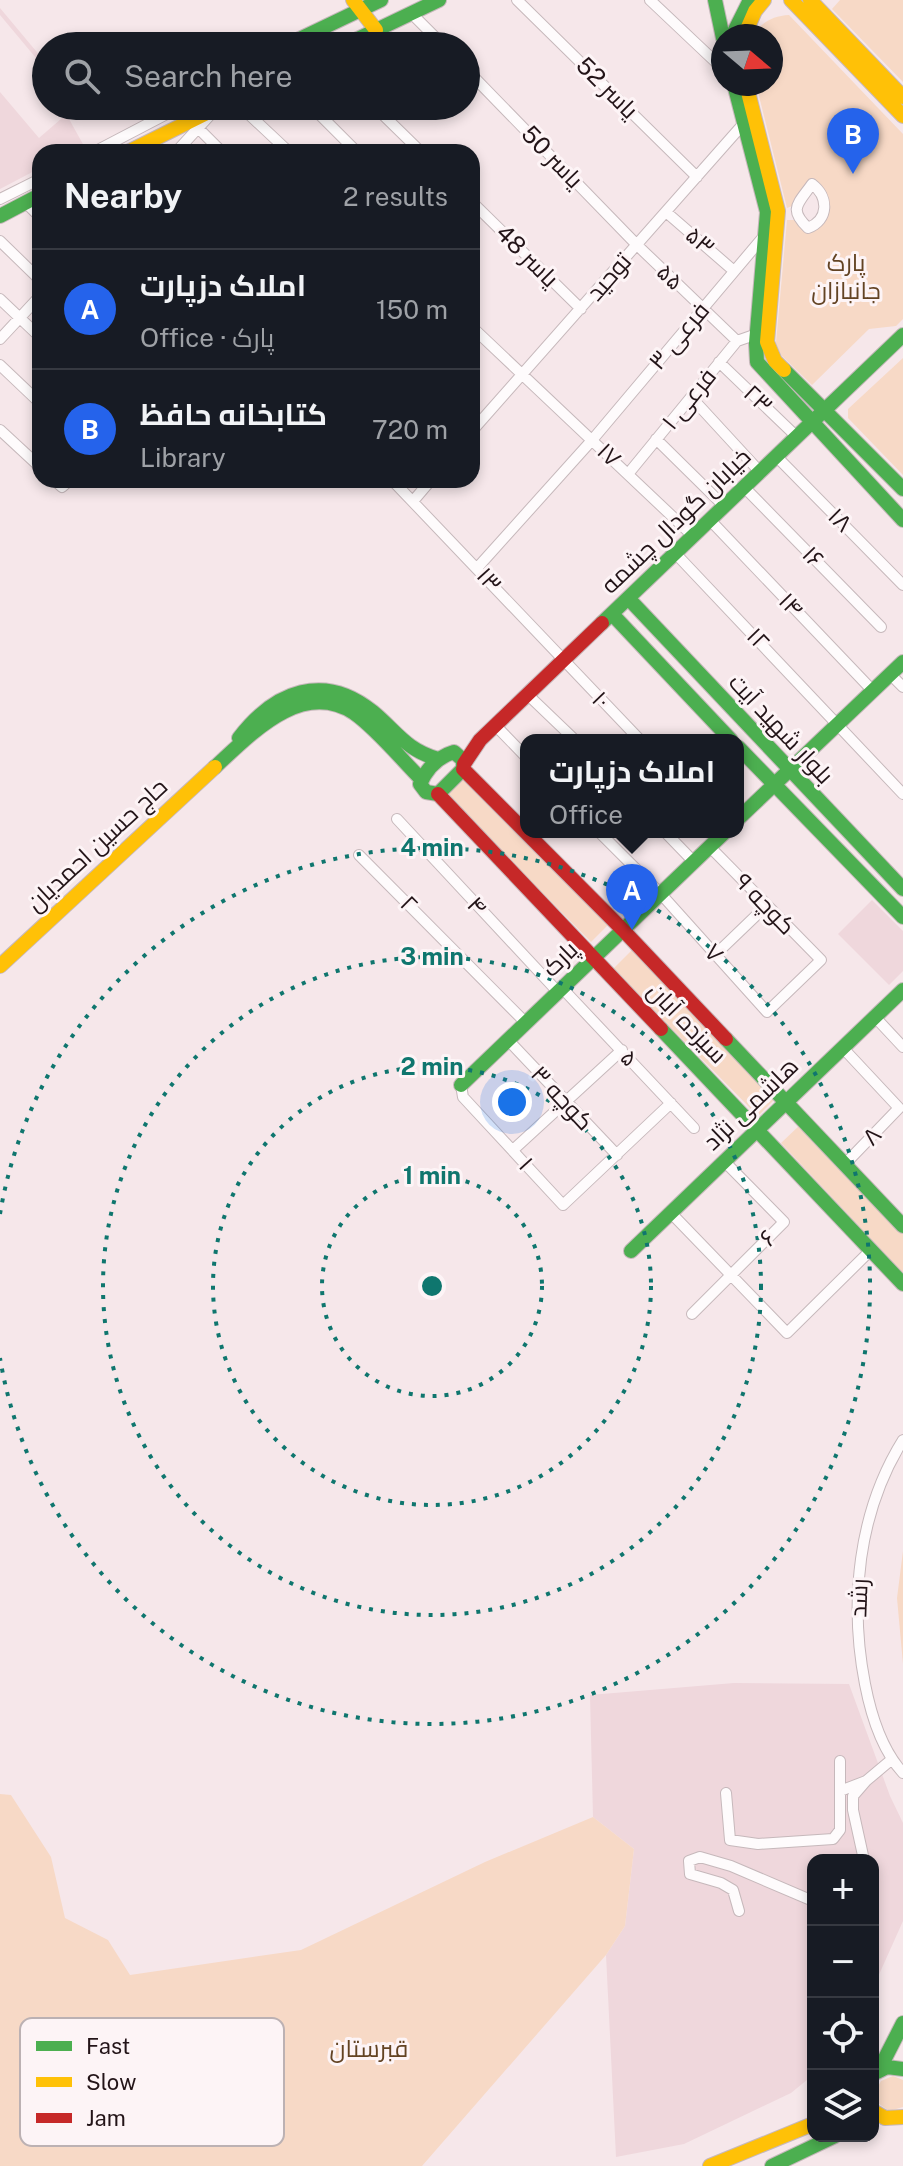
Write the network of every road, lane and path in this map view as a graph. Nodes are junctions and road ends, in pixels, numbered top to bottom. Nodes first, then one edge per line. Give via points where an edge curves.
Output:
1 (381, 0) edge
2 (439, 0) edge
3 (517, 0) edge
4 (650, 0) edge
5 (715, 0) edge
6 (810, 0) edge
7 (793, 2) edge
8 (756, 4) edge
9 (356, 5) edge
10 (411, 13) junction
11 (720, 24) edge
12 (741, 24) edge
13 (748, 24) edge
14 (376, 30) junction
15 (309, 32) edge
16 (372, 32) edge
17 (430, 32) edge
18 (711, 58) edge
19 (480, 83) edge
20 (737, 96) edge
21 (749, 96) edge
22 (903, 97) edge
23 (903, 116) edge
24 (155, 120) edge
25 (193, 120) edge
26 (206, 120) edge
27 (255, 120) edge
28 (325, 120) edge
29 (388, 120) edge
30 (745, 122) junction
31 (198, 128) junction
32 (109, 144) edge
33 (144, 144) edge
34 (183, 144) edge
35 (214, 144) edge
36 (280, 144) edge
37 (349, 144) edge
38 (413, 144) edge
39 (697, 177) junction
40 (32, 183) edge
41 (0, 199) edge
42 (32, 199) edge
43 (25, 202) junction
44 (32, 209) edge
45 (480, 210) edge
46 (666, 212) junction
47 (796, 212) dead end
48 (0, 216) edge
49 (778, 218) junction
50 (765, 234) junction
51 (0, 241) edge
52 (637, 245) junction
53 (734, 271) junction
54 (32, 272) edge
55 (0, 299) edge
56 (32, 304) edge
57 (703, 308) junction
58 (581, 309) junction
59 (20, 317) junction
60 (32, 329) edge
61 (757, 334) junction
62 (480, 335) edge
63 (903, 335) edge
64 (0, 339) edge
65 (737, 341) junction
66 (719, 362) junction
67 (0, 365) edge
68 (523, 375) junction
69 (32, 395) edge
70 (691, 397) junction
71 (824, 411) junction
72 (480, 422) edge
73 (812, 422) junction
74 (0, 430) edge
75 (797, 437) junction
76 (593, 439) junction
77 (656, 439) junction
78 (776, 456) junction
79 (32, 460) edge
80 (760, 472) junction
81 (628, 474) junction
82 (744, 487) junction
83 (401, 488) edge
84 (424, 488) edge
85 (903, 489) edge
86 (414, 500) junction
87 (724, 506) junction
88 (710, 520) junction
89 (903, 520) edge
90 (693, 536) junction
91 (676, 554) junction
92 (478, 567) junction
93 (903, 585) edge
94 (628, 598) junction
95 (612, 614) junction
96 (881, 627) dead end
97 (562, 661) junction
98 (903, 662) edge
99 (890, 674) junction
100 (903, 687) edge
101 (873, 691) junction
102 (527, 694) junction
103 (839, 724) junction
104 (495, 725) junction
105 (569, 734) edge
106 (634, 734) edge
107 (725, 734) edge
108 (520, 751) edge
109 (744, 754) edge
110 (225, 758) junction
111 (438, 759) junction
112 (461, 762) junction
113 (790, 770) junction
114 (421, 779) junction
115 (774, 786) junction
116 (438, 794) junction
117 (903, 794) edge
118 (744, 814) edge
119 (397, 819) dead end
120 (520, 823) edge
121 (534, 838) edge
122 (605, 838) edge
123 (671, 838) edge
124 (719, 838) edge
125 (710, 847) junction
126 (359, 855) dead end
127 (694, 862) junction
128 (903, 889) edge
129 (661, 894) junction
130 (767, 905) junction
131 (903, 917) edge
132 (623, 930) junction
133 (715, 955) junction
134 (594, 957) junction
135 (0, 966) edge
136 (560, 990) junction
137 (903, 990) edge
138 (767, 1012) joint
139 (874, 1016) junction
140 (526, 1023) junction
141 (508, 1040) junction
142 (842, 1047) junction
143 (903, 1047) edge
144 (622, 1050) junction
145 (461, 1085) joint
146 (786, 1101) junction
147 (565, 1102) junction
148 (671, 1103) junction
149 (694, 1128) dead end
150 (758, 1129) junction
151 (513, 1150) junction
152 (617, 1155) junction
153 (724, 1161) junction
154 (845, 1164) junction
155 (671, 1213) junction
156 (901, 1218) edge
157 (871, 1250) junction
158 (631, 1251) dead end
159 (732, 1274) junction
160 (903, 1284) edge
161 (692, 1314) dead end
162 (903, 1440) edge
163 (891, 1760) junction
164 (840, 1761) dead end
165 (903, 1765) edge
166 (903, 1773) edge
167 (866, 1781) junction
168 (840, 1791) junction
169 (726, 1793) dead end
170 (863, 1854) edge
171 (807, 1898) edge
172 (739, 1911) dead end
173 (903, 2023) edge
174 (903, 2069) edge
175 (877, 2070) edge
176 (879, 2071) edge
177 (807, 2126) edge
178 (822, 2142) edge
179 (710, 2166) edge
180 (772, 2166) edge

1 - 9 main road
2 - 10 main road
3 - 39 street, یاسر 52
4 - 18 street
5 - 11 main road
6 - 22 main road
7 - 8 main road
7 - 23 main road
8 - 12 main road
8 - 13 main road
9 - 14 main road
9 - 15 main road
10 - 14 main road
10 - 17 street
14 - 16 main road
19 - 52 street, یاسر 50
20 - 30 main road
21 - 49 main road
24 - 32 street
25 - 33 main road
26 - 31 street
27 - 36 street
28 - 37 street
29 - 38 street
30 - 39 street, توحید
30 - 50 main road via 767,212
31 - 34 street
31 - 35 street
39 - 46 street, توحید
40 - 41 street
42 - 43 main road
43 - 44 street
43 - 48 main road
45 - 58 street, یاسر 48
46 - 52 street, توحید
46 - 53 street, ۵۳
47 - 49 street
49 - 71 main road via 767,342 775,361
50 - 53 street, فرعی ۳
50 - 61 main road
51 - 54 street
52 - 57 street, ۵۵
52 - 58 street, توحید
53 - 57 street, فرعی ۳
55 - 59 street
56 - 59 street
57 - 65 street, ۵۵
57 - 76 street, فرعی ۳
58 - 68 street, توحید
59 - 60 street
59 - 64 street
61 - 65 street
61 - 73 main road via 755,352 762,371
62 - 68 street, ۱۷
63 - 71 main road, خیابان گودال چشمه
65 - 66 street, فرعی ۱
66 - 70 street, فرعی ۱
66 - 75 street, ۲۳
67 - 69 street
68 - 72 street, توحید
68 - 76 street, ۱۷
70 - 77 street, فرعی ۱
70 - 80 street
71 - 73 main road, خیابان گودال چشمه
71 - 85 main road
73 - 75 main road, خیابان گودال چشمه
73 - 89 main road
74 - 79 street
75 - 78 main road, خیابان گودال چشمه
76 - 81 street, ۱۷
76 - 92 street, فرعی ۳
77 - 81 street, فرعی ۱
77 - 87 street
78 - 80 main road, خیابان گودال چشمه
78 - 93 street, ۱۸
80 - 82 main road, خیابان گودال چشمه
81 - 90 street, ۱۷
82 - 87 main road, خیابان گودال چشمه
82 - 96 street, ۱۶
83 - 86 street, ۱۳
84 - 86 street
86 - 92 street, ۱۳
87 - 88 main road, خیابان گودال چشمه
88 - 90 main road, خیابان گودال چشمه
88 - 101 street, ۱۴
90 - 91 main road, خیابان گودال چشمه
91 - 94 main road, خیابان گودال چشمه
91 - 103 street, ۱۲
92 - 97 street, ۱۳
94 - 95 main road, خیابان گودال چشمه
94 - 113 main road, بلوار شهید آیت
95 - 97 main road, خیابان گودال چشمه
95 - 107 main road, بلوار شهید آیت
97 - 102 main road, خیابان گودال چشمه
97 - 106 street, ۱۰
98 - 99 main road
99 - 100 street
99 - 101 main road
101 - 103 main road
102 - 104 main road, خیابان گودال چشمه
102 - 105 street
103 - 113 main road
103 - 117 street, ۱۲
104 - 108 street
104 - 112 main road, خیابان گودال چشمه
109 - 115 main road, بلوار شهید آیت
110 - 111 main road, حاج حسین احمدیان via 262,713 296,692 315,688 343,691 358,699 413,750
110 - 114 main road, حاج حسین احمدیان via 294,705 322,700 357,715
110 - 135 main road, حاج حسین احمدیان
111 - 112 main road
111 - 114 main road
112 - 116 main road
112 - 120 main road, سیزده آبان
113 - 115 main road
113 - 128 main road, بلوار شهید آیت
114 - 116 main road, حاج حسین احمدیان via 426,792
115 - 118 main road
115 - 131 main road, بلوار شهید آیت
116 - 134 main road, سیزده آبان
119 - 136 street, ۴
121 - 132 main road, سیزده آبان
122 - 129 street
123 - 127 street
124 - 125 main road, پارک
125 - 127 main road, پارک
125 - 130 street, کوچه ۹
126 - 140 street, ۲
127 - 129 main road, پارک
129 - 132 main road, پارک
129 - 133 street, ۷
130 - 133 street
130 - 138 street, کوچه ۹ via 821,960
132 - 134 main road, پارک
132 - 146 main road, سیزده آبان
133 - 138 street, ۷
134 - 136 main road, پارک
134 - 150 main road, سیزده آبان
136 - 140 main road, پارک
136 - 144 street, ۵
137 - 139 main road, هاشمی نژاد
139 - 142 main road, هاشمی نژاد
139 - 143 street
140 - 141 main road, پارک
141 - 145 main road, پارک
141 - 147 street, کوچه ۳
142 - 146 main road, هاشمی نژاد
142 - 154 street, ۸ via 899,1108
144 - 147 street
144 - 148 street, ۵
145 - 151 street, ۱ via 463,1097
146 - 150 main road, هاشمی نژاد
146 - 154 main road, سیزده آبان
147 - 151 street
147 - 152 street, کوچه ۳
148 - 149 street, ۵
148 - 152 street
150 - 153 main road, هاشمی نژاد
150 - 157 main road, سیزده آبان
151 - 152 street, ۱ via 563,1205
153 - 155 main road, هاشمی نژاد
153 - 159 street, ۶ via 784,1222
154 - 156 main road, سیزده آبان
155 - 158 main road, هاشمی نژاد
155 - 159 street
157 - 159 street via 787,1333
157 - 160 main road, سیزده آبان
159 - 161 street, ۶
162 - 163 street, رشد via 869,1517 857,1580 858,1645 870,1708
163 - 165 street
163 - 166 street
163 - 167 street
164 - 168 street
167 - 168 street
167 - 170 street via 853,1796
168 - 169 street via 840,1830 833,1839 758,1844 730,1840
171 - 172 street via 731,1866 700,1857 689,1861 690,1874 733,1890
173 - 175 main road
174 - 176 main road
177 - 179 main road
178 - 180 main road

